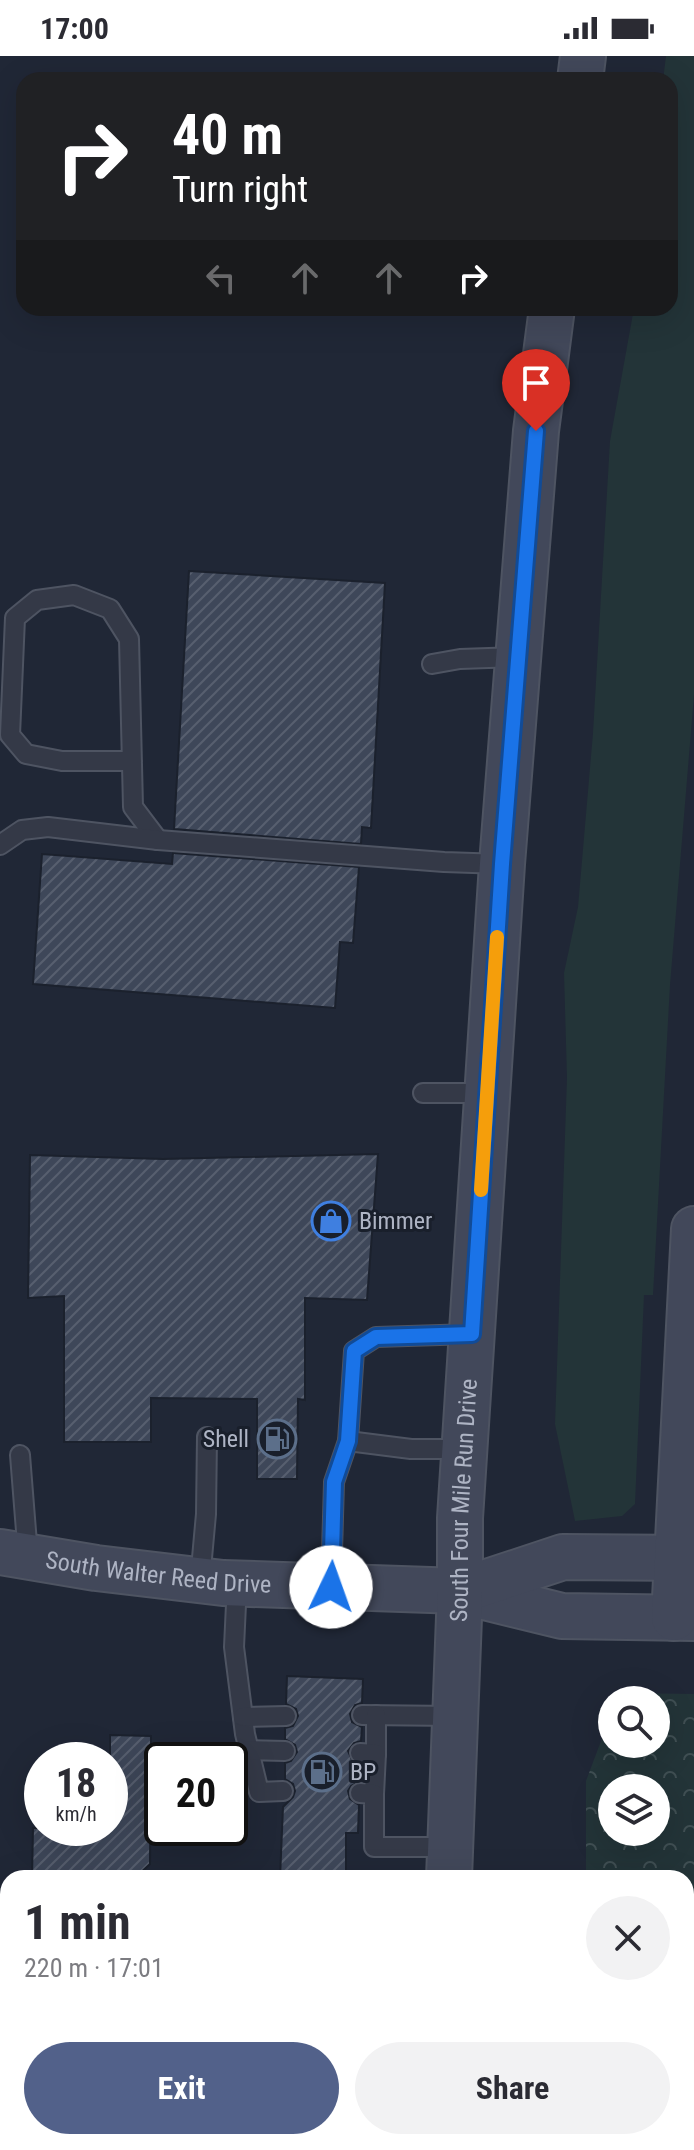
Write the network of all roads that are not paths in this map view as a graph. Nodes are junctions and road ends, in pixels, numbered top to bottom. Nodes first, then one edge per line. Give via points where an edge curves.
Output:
1 (551, 316) edge
2 (518, 657) junction
3 (432, 664) dead end
4 (132, 761) junction
5 (158, 840) junction
6 (0, 845) edge
7 (502, 864) junction
8 (423, 1093) dead end
9 (487, 1093) junction
10 (694, 1229) edge
11 (472, 1334) junction
12 (207, 1437) dead end
13 (348, 1441) junction
14 (464, 1449) junction
15 (20, 1455) dead end
16 (14, 1554) edge
17 (685, 1558) edge
18 (218, 1582) junction
19 (331, 1587) junction
20 (460, 1591) junction
21 (684, 1618) edge
22 (286, 1716) dead end
23 (456, 1716) junction
24 (243, 1717) junction
25 (249, 1750) junction
26 (285, 1751) dead end
27 (283, 1791) dead end
28 (450, 1862) edge

1 - 2 main road, South Four Mile Run Drive
2 - 3 lane
2 - 7 main road, South Four Mile Run Drive
4 - 4 lane via 129,639 110,609 74,595 37,600 15,618 10,735 26,754 62,761
4 - 5 lane via 133,807
5 - 6 lane via 48,827 22,830
5 - 7 lane
7 - 9 main road, South Four Mile Run Drive
8 - 9 lane
9 - 11 main road, South Four Mile Run Drive
10 - 17 main road
11 - 13 lane via 376,1337 354,1351
11 - 14 main road, South Four Mile Run Drive
12 - 18 lane via 206,1514
13 - 14 lane
13 - 19 lane via 334,1482
14 - 20 main road, South Four Mile Run Drive
15 - 16 lane
16 - 18 main road, South Walter Reed Drive
17 - 20 main road, South Walter Reed Drive via 563,1557
17 - 21 main road
18 - 19 main road, South Walter Reed Drive
18 - 24 lane
19 - 20 main road, South Walter Reed Drive
20 - 21 main road, South Walter Reed Drive via 562,1616
20 - 23 main road, South Four Mile Run Drive
22 - 24 lane
23 - 28 main road, South Four Mile Run Drive
23 - 28 lane via 369,1715 367,1793 374,1847
24 - 25 lane
25 - 26 lane
25 - 27 lane via 259,1792

